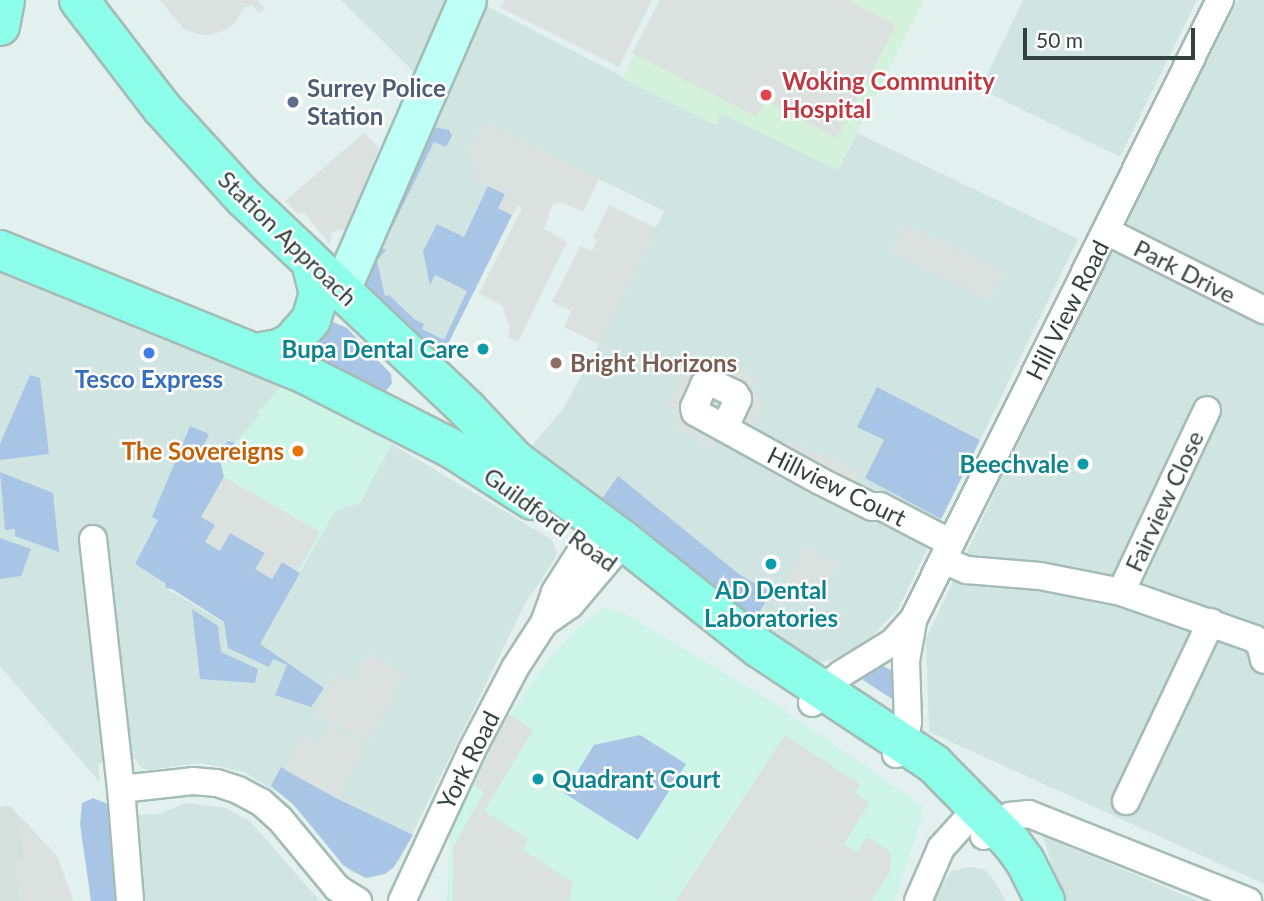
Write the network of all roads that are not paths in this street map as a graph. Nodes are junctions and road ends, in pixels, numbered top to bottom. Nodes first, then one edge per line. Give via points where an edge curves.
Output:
1 (79, 0) edge
2 (1220, 0) edge
3 (457, 4) edge
4 (1106, 231) junction
5 (0, 250) edge
6 (312, 265) junction
7 (340, 292) junction
8 (1264, 310) edge
9 (256, 353) junction
10 (414, 359) junction
11 (1207, 410) dead end
12 (395, 418) junction
13 (725, 427) dead end
14 (515, 460) joint
15 (93, 539) dead end
16 (605, 542) junction
17 (947, 552) junction
18 (1121, 592) junction
19 (913, 620) junction
20 (1211, 622) junction
21 (1264, 660) edge
22 (817, 697) junction
23 (899, 751) junction
24 (121, 789) junction
25 (1126, 801) dead end
26 (981, 822) junction
27 (130, 901) edge
28 (358, 901) edge
29 (402, 901) edge
30 (918, 901) edge
31 (1025, 901) edge
32 (1045, 901) edge
33 (1248, 901) edge

1 - 6 main road, Station Approach via 192,142
2 - 4 street, Hill View Road
3 - 7 street
4 - 8 street, Park Drive
4 - 17 street, Hill View Road
5 - 9 main road, Guildford Road
6 - 7 main road, Station Approach
6 - 9 main road via 318,294 311,320 291,343
7 - 10 main road, Station Approach
9 - 12 main road, Guildford Road
10 - 12 main road via 410,390
10 - 14 main road, Station Approach
11 - 18 street, Fairview Close
12 - 16 main road, Guildford Road
13 - 17 street, Hillview Court via 820,481 872,507 880,506
14 - 16 main road, Guildford Road
15 - 24 street
16 - 22 main road, Guildford Road via 691,624
16 - 29 street, York Road via 570,605 544,623 515,668
17 - 18 street, Hillview Court via 967,570 1040,576
17 - 19 street, Hill View Road
18 - 20 street, Hillview Court
19 - 22 street, Hill View Road via 893,642 841,674
19 - 23 street, Hill View Road via 906,661 908,722
20 - 21 street, Hillview Court via 1255,639
20 - 25 street
22 - 23 main road, Guildford Road
23 - 26 main road, Guildford Road
24 - 27 street
24 - 28 street via 193,781 238,790 261,802 337,888
26 - 30 street via 931,864
26 - 31 main road, Guildford Road
26 - 32 main road, Guildford Road via 1025,861
26 - 33 street via 1028,814

